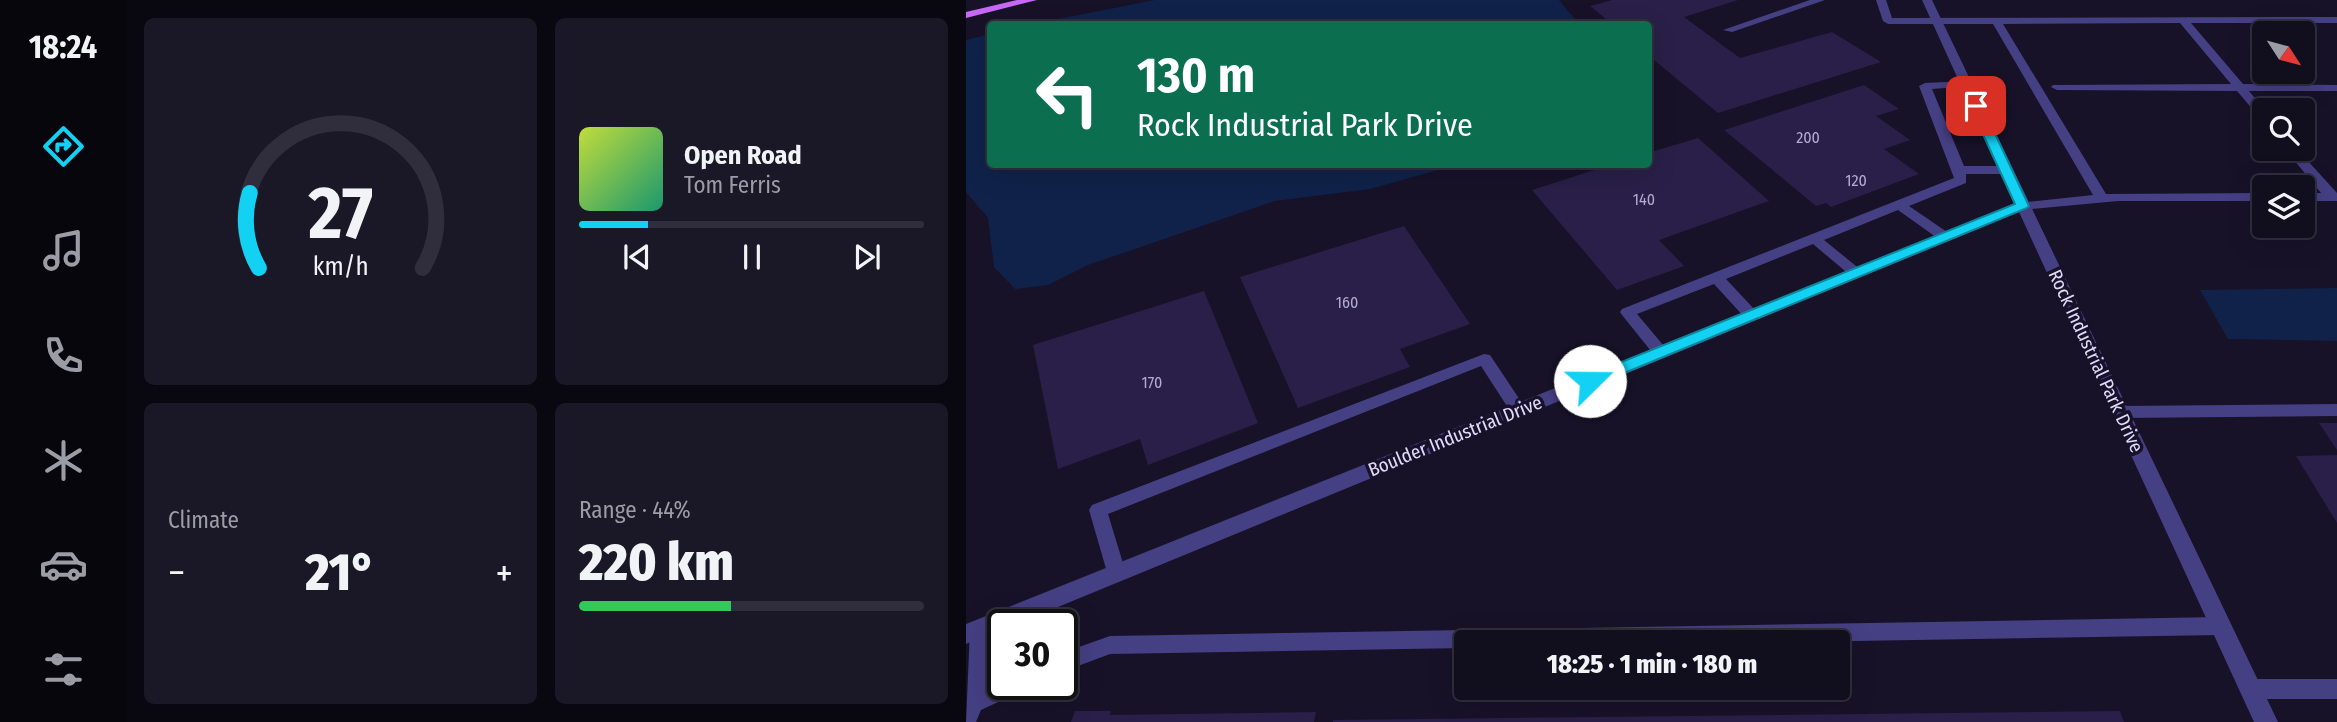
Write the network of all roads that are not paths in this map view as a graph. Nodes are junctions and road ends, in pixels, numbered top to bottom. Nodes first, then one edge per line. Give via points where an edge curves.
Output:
1 (1032, 0) edge
2 (1820, 0) edge
3 (1881, 0) edge
4 (1927, 0) edge
5 (966, 15) edge
6 (2337, 19) edge
7 (1996, 20) junction
8 (2183, 20) junction
9 (1937, 22) junction
10 (1728, 30) dead end
11 (1966, 84) junction
12 (2056, 87) dead end
13 (2241, 88) junction
14 (2337, 88) edge
15 (2252, 101) edge
16 (2302, 161) edge
17 (1959, 170) junction
18 (2006, 170) junction
19 (2252, 197) edge
20 (2315, 197) edge
21 (2334, 197) edge
22 (2102, 199) junction
23 (1899, 205) junction
24 (2022, 206) junction
25 (1945, 237) junction
26 (1815, 239) junction
27 (1856, 273) junction
28 (1716, 278) junction
29 (1751, 315) junction
30 (1661, 352) junction
31 (1518, 410) junction
32 (2337, 410) edge
33 (2119, 412) junction
34 (1116, 573) junction
35 (2220, 626) junction
36 (973, 631) edge
37 (1078, 657) edge
38 (2250, 689) junction
39 (2337, 689) edge
40 (988, 700) edge
41 (970, 711) edge
42 (2266, 722) edge

1 - 5 main road
2 - 10 lane
3 - 9 lane via 1888,21
4 - 9 street, Rock Industrial Park Drive
6 - 8 lane
7 - 8 lane
7 - 9 lane
7 - 22 lane
8 - 13 lane
9 - 11 street, Rock Industrial Park Drive
11 - 17 lane via 1925,86
11 - 18 street, Rock Industrial Park Drive
12 - 13 lane
13 - 14 lane
13 - 15 lane
16 - 21 lane
17 - 18 lane
17 - 23 lane via 1961,180
18 - 24 street, Rock Industrial Park Drive
19 - 22 lane
20 - 21 lane
22 - 24 lane
23 - 25 lane
23 - 26 lane
24 - 25 street, Boulder Industrial Drive
24 - 33 street, Rock Industrial Park Drive
25 - 27 street, Boulder Industrial Drive
26 - 27 lane
26 - 28 lane
27 - 29 street, Boulder Industrial Drive
28 - 29 lane
28 - 30 lane via 1627,312
29 - 30 street, Boulder Industrial Drive
30 - 31 street, Boulder Industrial Drive
31 - 34 street, Boulder Industrial Drive
31 - 34 lane via 1485,359 1098,510
32 - 33 lane
33 - 35 street, Rock Industrial Park Drive
34 - 36 street, Boulder Industrial Drive
35 - 37 lane via 1110,645
35 - 38 street, Rock Industrial Park Drive
36 - 41 lane via 980,659
38 - 39 lane
38 - 42 street, Rock Industrial Park Drive
40 - 41 lane

